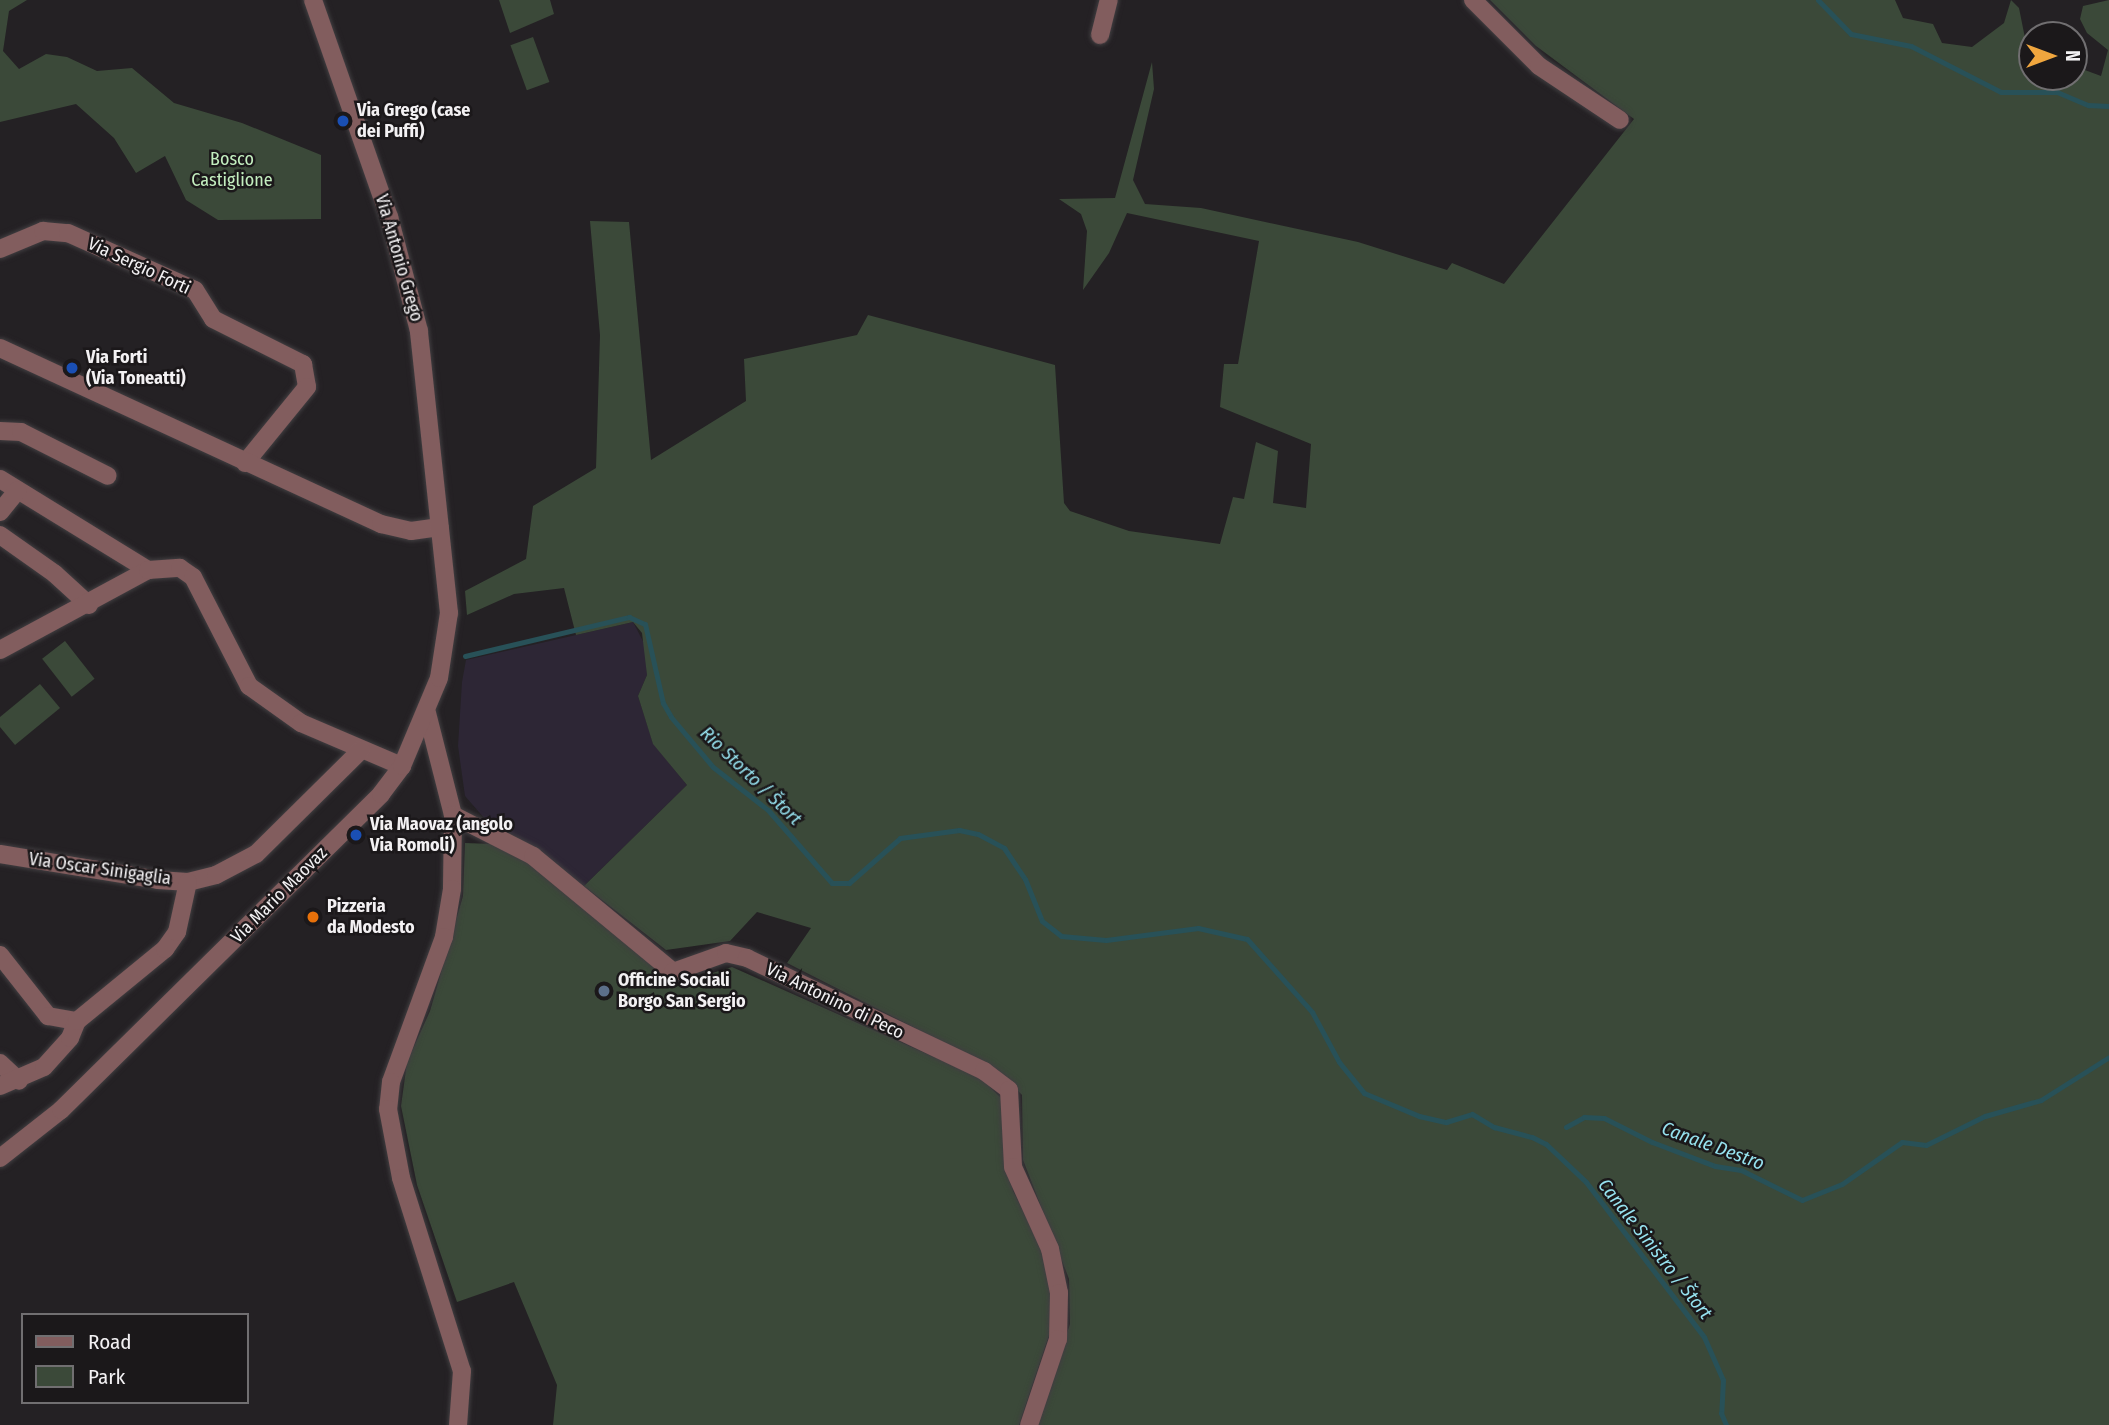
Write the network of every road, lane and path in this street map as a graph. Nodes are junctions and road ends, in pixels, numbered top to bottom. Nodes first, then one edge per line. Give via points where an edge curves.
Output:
1 (313, 0) edge
2 (1109, 0) edge
3 (1473, 0) edge
4 (1100, 35) dead end
5 (1620, 120) dead end
6 (0, 249) edge
7 (0, 348) edge
8 (0, 431) edge
9 (245, 463) junction
10 (108, 476) dead end
11 (0, 479) edge
12 (18, 490) junction
13 (0, 512) edge
14 (440, 527) junction
15 (0, 535) edge
16 (148, 570) junction
17 (89, 605) junction
18 (0, 650) edge
19 (427, 713) junction
20 (361, 750) junction
21 (402, 766) junction
22 (453, 815) junction
23 (0, 854) edge
24 (188, 882) junction
25 (0, 955) edge
26 (78, 1021) junction
27 (0, 1063) edge
28 (19, 1081) junction
29 (0, 1086) edge
30 (0, 1158) edge
31 (458, 1425) edge
32 (1029, 1425) edge

1 - 14 street, Via Antonio Grego via 411,294
2 - 4 street
3 - 5 street via 1538,66
6 - 9 street, Via Sergio Forti via 43,232 68,233 195,290 213,319 303,364 307,387
7 - 9 street
8 - 10 street via 21,432
9 - 14 street via 381,524 411,531
11 - 12 street
12 - 13 street
12 - 16 street
14 - 19 street, Via Mario Maovaz via 449,613 439,678
15 - 17 street
16 - 17 street
16 - 20 street via 180,568 193,577 249,686 272,706
17 - 18 street
19 - 21 street, Via Mario Maovaz
19 - 22 street
20 - 21 street
20 - 24 street, Via Oscar Sinigaglia via 256,854 240,865
21 - 30 street, Via Mario Maovaz via 381,794 61,1110
22 - 31 street via 452,889 444,937 391,1083 388,1109 401,1178 462,1371
22 - 32 street, Via Antonino di Peco via 533,856 673,972 726,953 747,958 984,1071 1009,1090 1013,1167 1050,1249 1059,1293 1058,1339
23 - 24 street, Via Oscar Sinigaglia
24 - 26 street via 177,932 165,949
25 - 26 street via 48,1016
26 - 28 street via 56,1056
27 - 28 street
28 - 29 street

